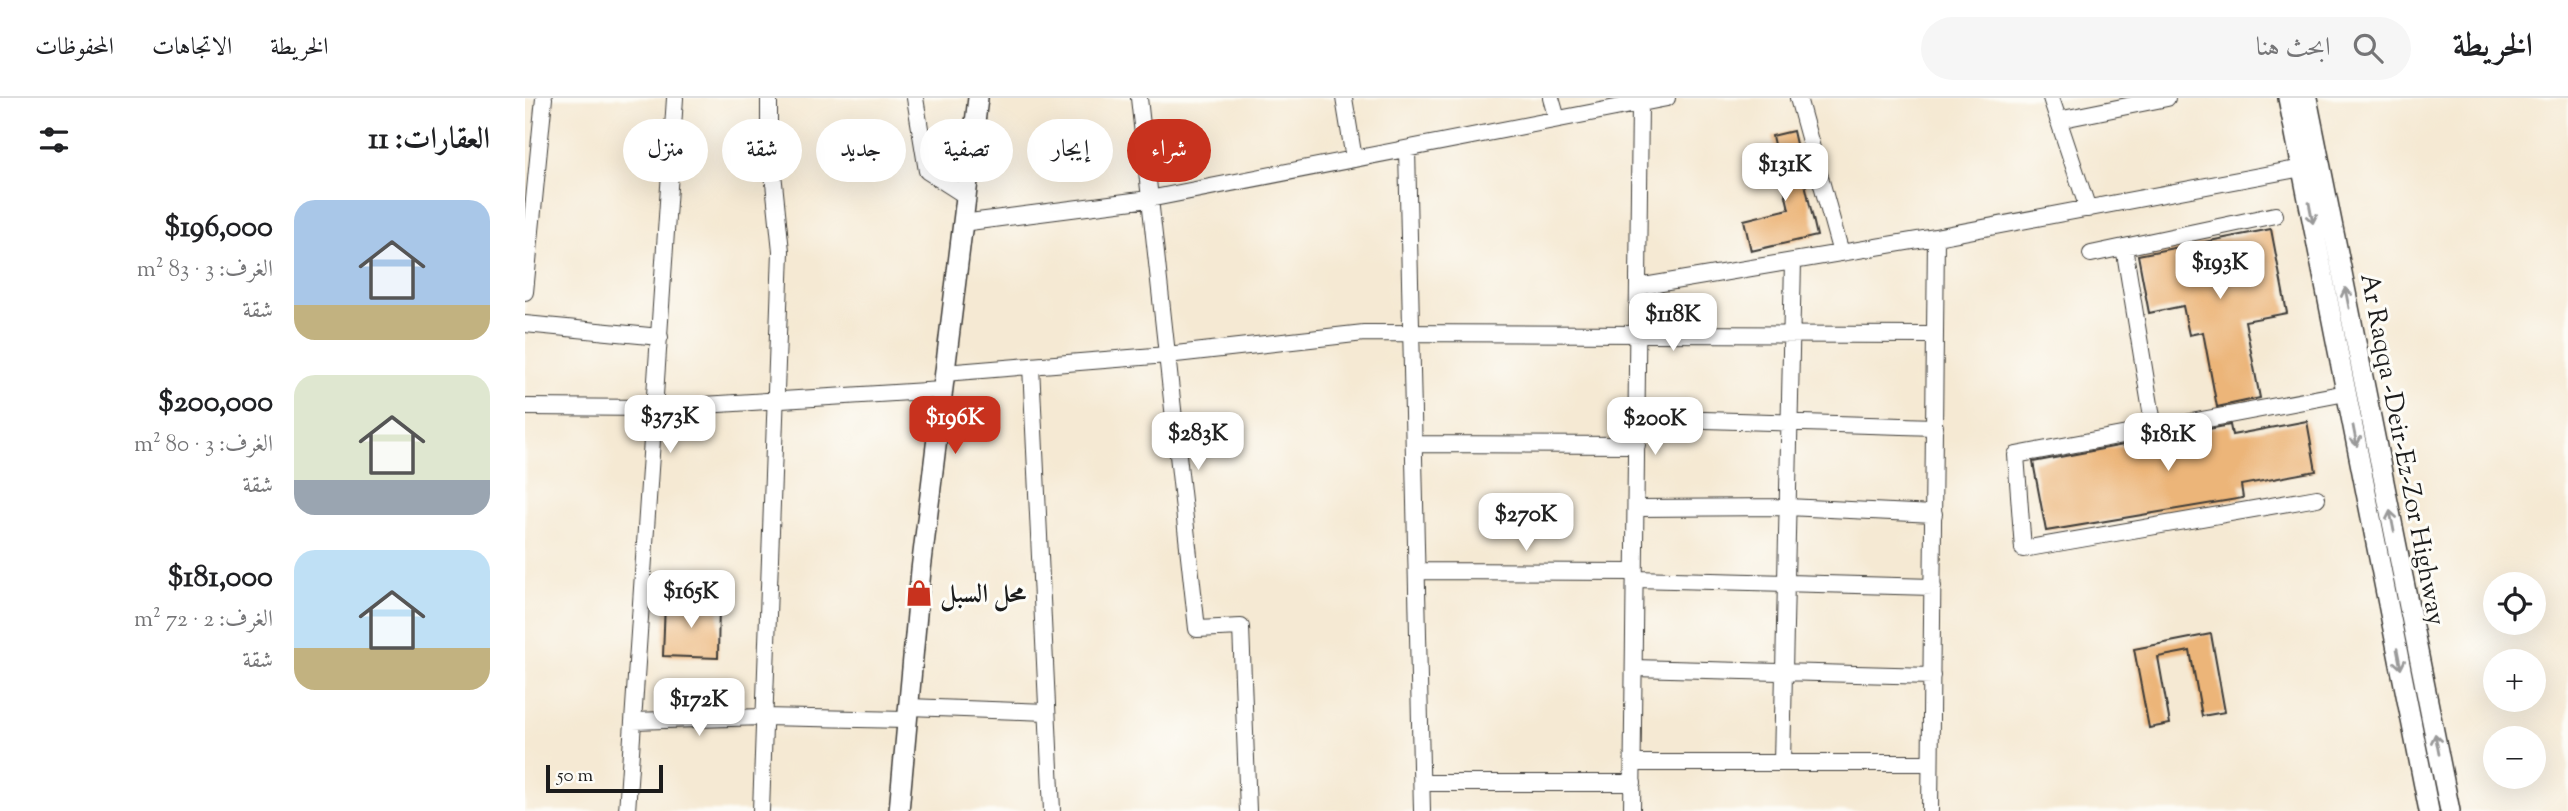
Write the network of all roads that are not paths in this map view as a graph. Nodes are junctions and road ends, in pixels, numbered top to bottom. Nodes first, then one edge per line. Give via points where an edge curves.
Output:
1 (544, 98) edge
2 (675, 98) edge
3 (769, 98) edge
4 (915, 98) edge
5 (978, 98) edge
6 (1139, 98) edge
7 (1344, 98) edge
8 (1551, 98) edge
9 (1667, 98) edge
10 (1798, 98) edge
11 (2051, 98) edge
12 (2167, 98) edge
13 (2288, 98) edge
14 (2307, 98) edge
15 (1640, 103) junction
16 (1557, 119) junction
17 (2058, 120) junction
18 (1407, 149) junction
19 (1354, 159) junction
20 (2302, 168) junction
21 (966, 196) junction
22 (1149, 199) junction
23 (2088, 209) junction
24 (2275, 215) dead end
25 (962, 223) junction
26 (1935, 237) junction
27 (2124, 247) junction
28 (1841, 253) junction
29 (2091, 254) dead end
30 (1793, 261) junction
31 (1638, 287) junction
32 (525, 292) edge
33 (525, 324) edge
34 (1411, 332) junction
35 (1638, 335) junction
36 (1791, 335) junction
37 (1935, 335) junction
38 (660, 337) junction
39 (1167, 355) junction
40 (1031, 366) junction
41 (943, 381) junction
42 (2346, 393) junction
43 (775, 402) junction
44 (525, 407) edge
45 (655, 408) junction
46 (1637, 418) junction
47 (1789, 425) junction
48 (1935, 427) junction
49 (2154, 429) junction
50 (1414, 444) junction
51 (1637, 445) junction
52 (2317, 498) dead end
53 (1787, 507) junction
54 (1636, 508) junction
55 (1934, 514) junction
56 (1417, 571) junction
57 (1635, 576) junction
58 (1785, 584) junction
59 (1933, 587) junction
60 (1634, 668) junction
61 (1783, 672) junction
62 (1931, 676) junction
63 (1047, 712) junction
64 (907, 714) junction
65 (763, 717) junction
66 (633, 721) junction
67 (1633, 763) junction
68 (1782, 763) junction
69 (1930, 763) junction
70 (1422, 783) junction
71 (1633, 783) junction
72 (627, 811) edge
73 (761, 811) edge
74 (899, 811) edge
75 (1052, 811) edge
76 (1248, 811) edge
77 (1422, 811) edge
78 (1632, 811) edge
79 (1930, 811) edge
80 (2429, 811) edge
81 (2450, 811) edge

1 - 32 street
2 - 38 street
3 - 43 street via 781,251
4 - 21 street via 927,171
5 - 21 main road
6 - 22 street
7 - 19 street
8 - 16 street
9 - 15 street
10 - 28 street
11 - 17 street
12 - 17 street
13 - 20 main road, Ar Raqqa -Deir-Ez-Zor Highway
81 -> 14 main road, Ar Raqqa -Deir-Ez-Zor Highway
15 - 16 street
15 - 31 street
16 - 18 street
17 - 23 street
18 - 19 street
18 - 34 street
19 - 22 street
20 - 23 street
20 -> 42 main road, Ar Raqqa -Deir-Ez-Zor Highway
21 - 25 main road
22 - 25 street
22 - 39 street
23 - 26 street
24 - 27 street
25 - 41 main road
26 - 28 street
26 - 37 street
27 - 29 street
27 - 49 street
28 - 30 street
30 - 31 street
30 - 36 street
31 - 35 street
33 - 38 street
34 - 35 street
34 - 39 street
34 - 50 street
35 - 36 street
35 - 46 street
36 - 37 street
36 - 47 street
37 - 48 street
38 - 45 street
39 - 40 street
39 - 76 street via 1197,629 1241,627
40 - 41 street
40 - 63 street
41 - 43 street
41 - 64 main road
42 - 49 street
42 -> 80 main road, Ar Raqqa -Deir-Ez-Zor Highway
43 - 45 street
43 - 65 street
44 - 45 street
45 - 66 street
46 - 47 street
46 - 51 street
47 - 48 street
47 - 53 street
48 - 55 street
49 - 52 street via 2016,455 2023,549
50 - 51 street
50 - 56 street
51 - 54 street
53 - 54 street
53 - 55 street
53 - 58 street
54 - 57 street
55 - 59 street
56 - 57 street
56 - 70 street
57 - 58 street
57 - 60 street
58 - 59 street
58 - 61 street
59 - 62 street
60 - 61 street
60 - 67 street
61 - 62 street
61 - 68 street
62 - 69 street
63 - 64 street
63 - 75 street
64 - 65 street
64 - 74 main road
65 - 66 street
65 - 73 street
66 - 72 street
67 - 68 street
67 - 71 street
68 - 69 street
69 - 79 street
70 - 71 street
70 - 77 street
71 - 78 street

